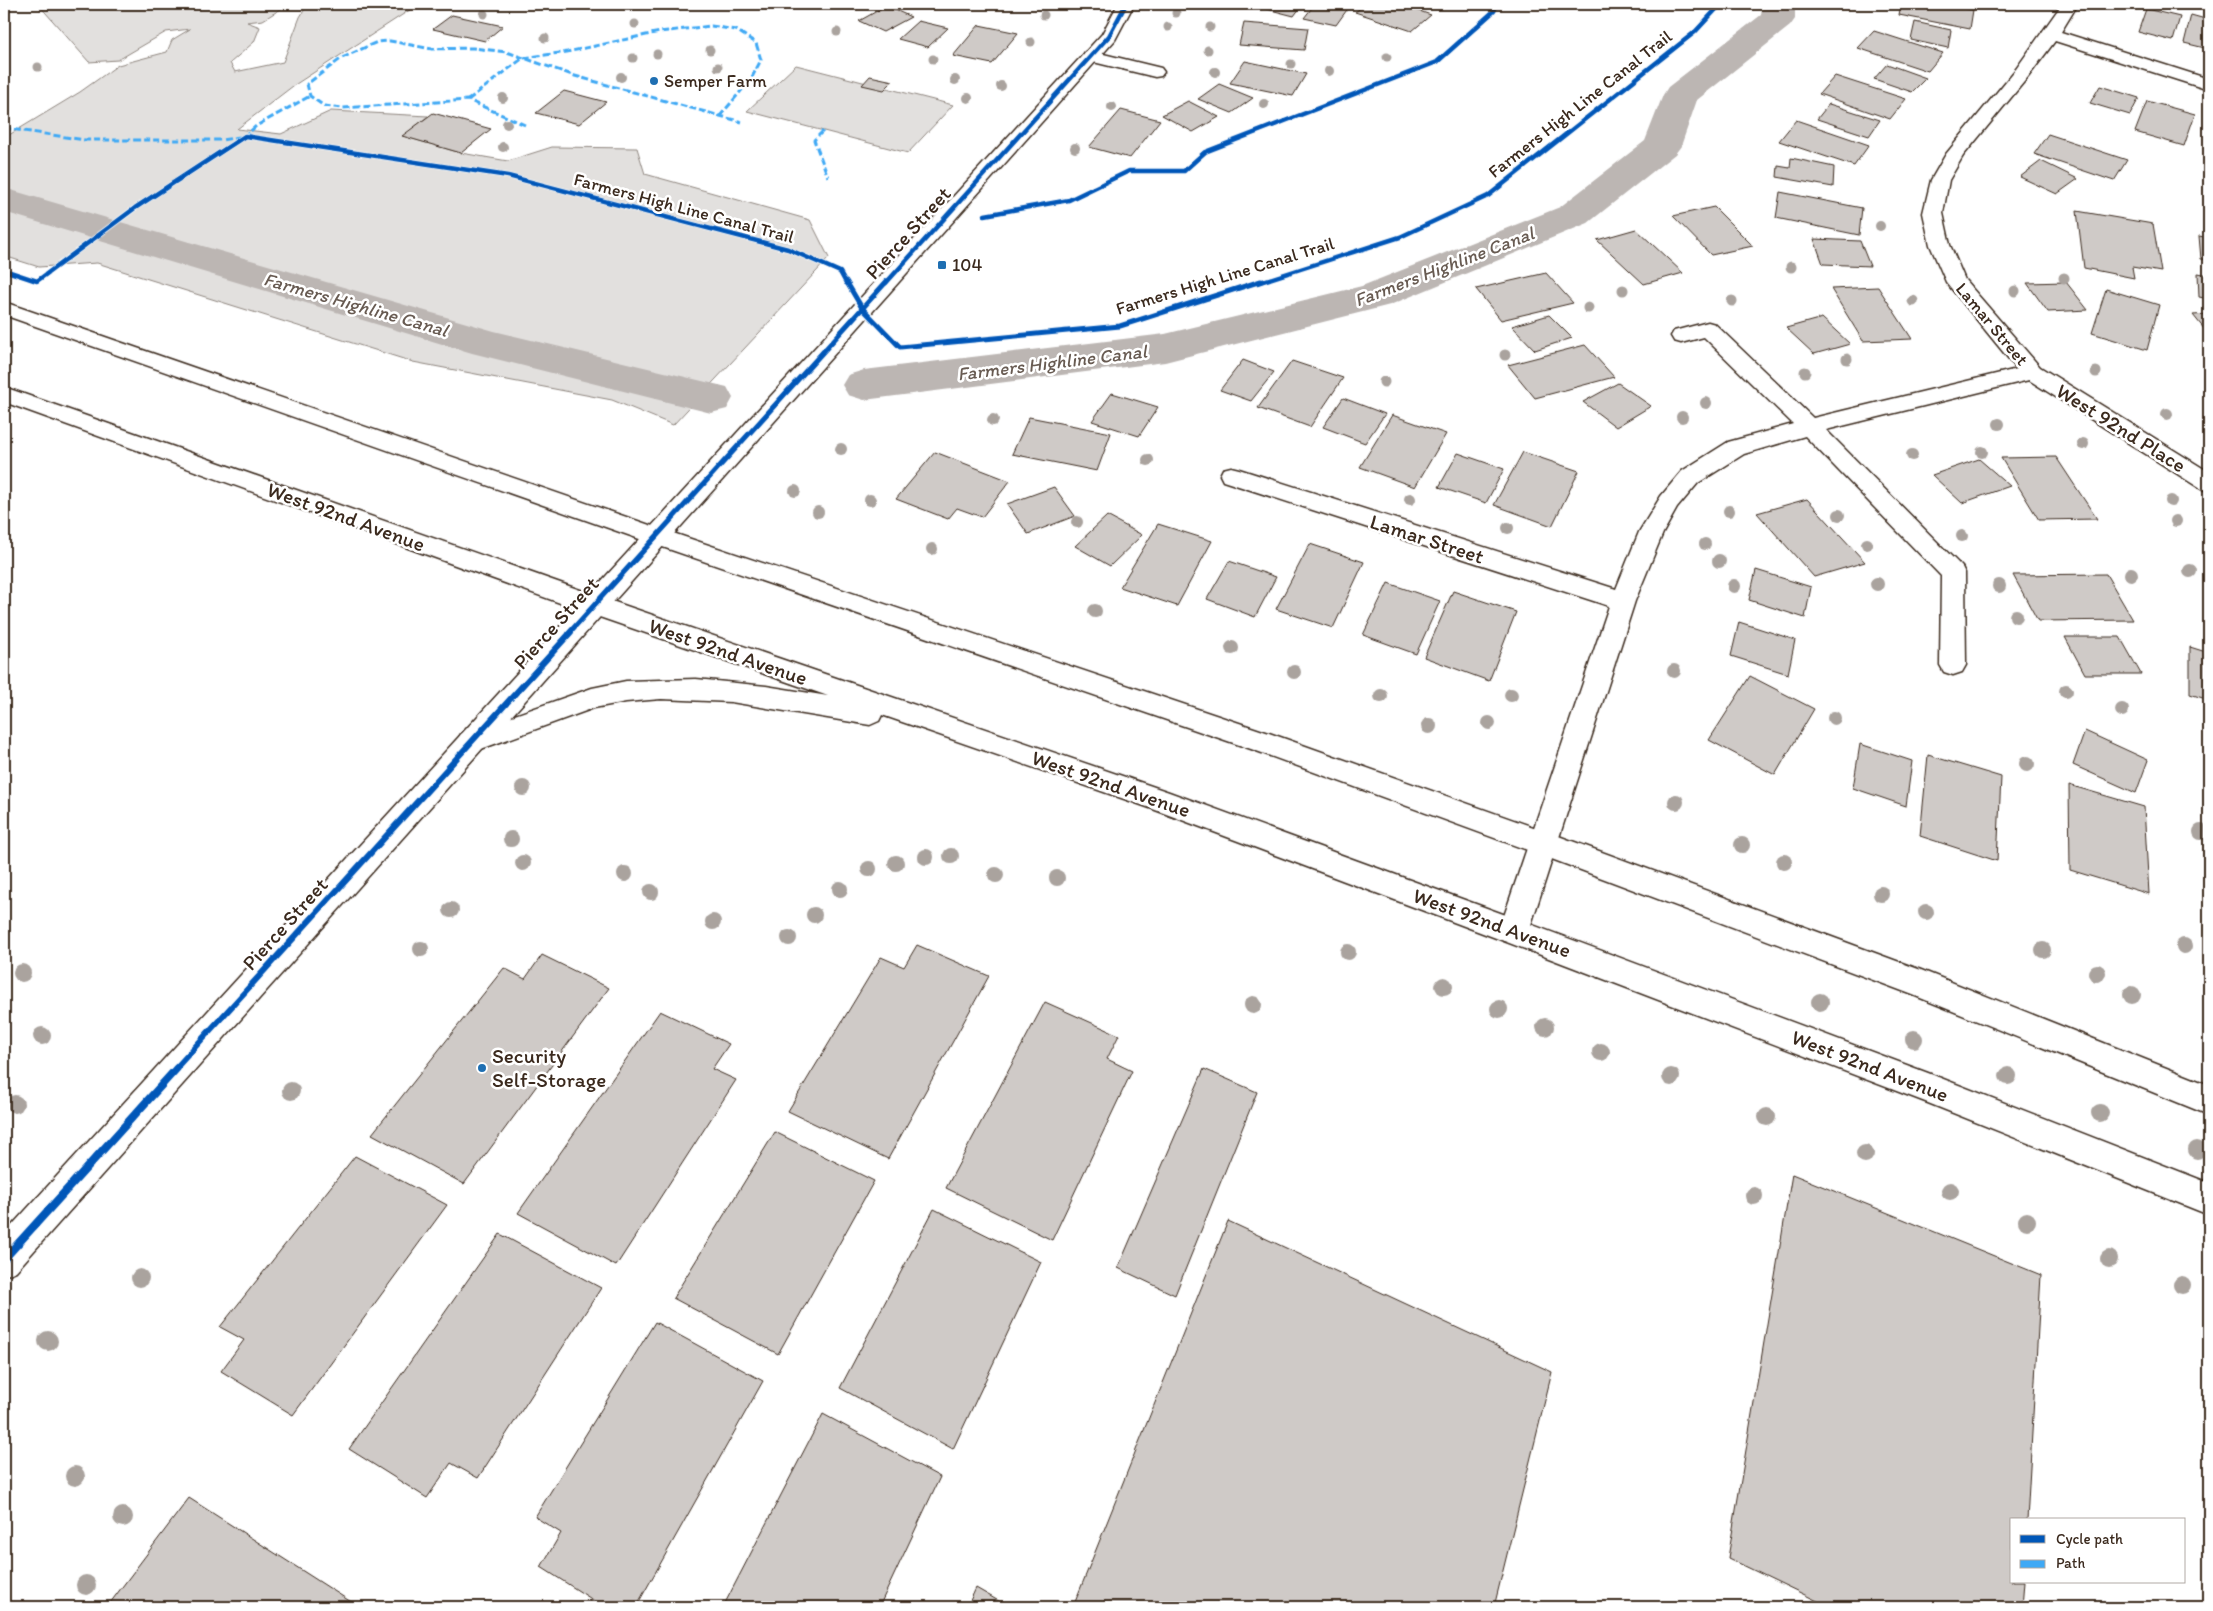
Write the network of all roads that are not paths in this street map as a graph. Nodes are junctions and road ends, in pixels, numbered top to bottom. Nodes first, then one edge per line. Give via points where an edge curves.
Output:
1 (1126, 4) edge
2 (2070, 4) edge
3 (2051, 34) junction
4 (1091, 56) junction
5 (1155, 72) dead end
6 (2209, 85) edge
7 (4, 308) edge
8 (1681, 336) dead end
9 (2032, 372) junction
10 (4, 394) edge
11 (1809, 427) junction
12 (1231, 475) dead end
13 (2209, 483) edge
14 (656, 536) junction
15 (1623, 601) junction
16 (594, 605) junction
17 (1953, 666) dead end
18 (952, 729) junction
19 (470, 742) junction
20 (1543, 843) junction
21 (1514, 931) junction
22 (2209, 1100) edge
23 (2209, 1200) edge
24 (4, 1259) edge

1 - 4 street, Pierce Street via 1109,36
2 - 3 street, Lamar Street
3 - 6 street
3 - 9 street, Lamar Street via 1956,154 1940,180 1933,213 1940,245 1956,282
4 - 5 street
4 - 14 street, Pierce Street
7 - 14 street
8 - 11 street via 1708,329
9 - 11 street, Lamar Street
9 - 13 street, West 92nd Place
10 - 16 street, West 92nd Avenue
11 - 15 street, Lamar Street via 1736,448 1690,477 1669,502 1651,532
11 - 17 street via 1953,573
12 - 15 street, Lamar Street
14 - 16 street, Pierce Street
14 - 20 street via 1260,741
15 - 20 street, Lamar Street
16 - 18 street, West 92nd Avenue
16 - 19 street, Pierce Street
18 - 19 street via 760,696 679,688 612,693 592,698
18 - 21 street, West 92nd Avenue via 1169,803
19 - 24 street, Pierce Street
20 - 21 street, Lamar Street
20 - 22 street via 1921,984
21 - 23 street, West 92nd Avenue via 1928,1088

